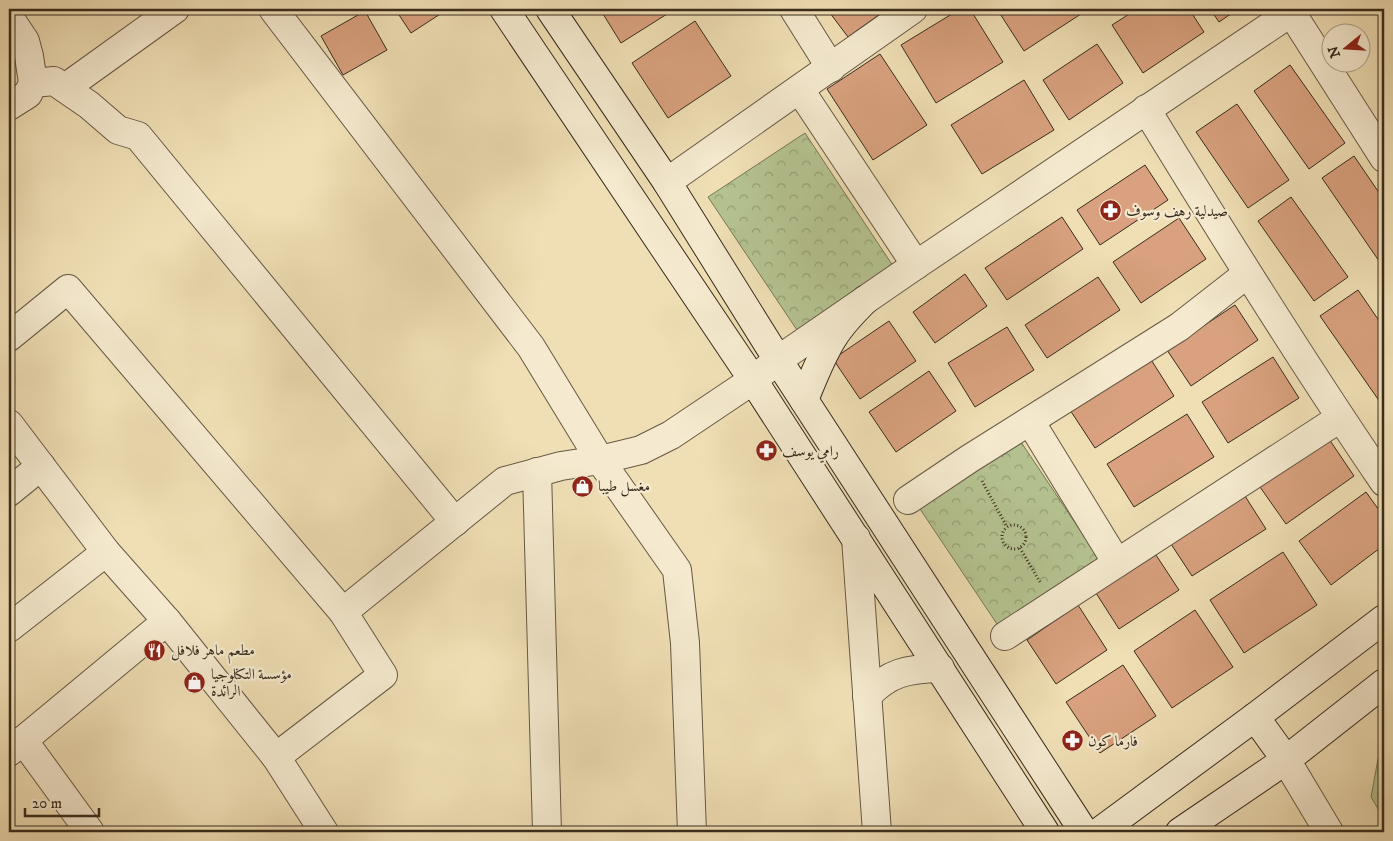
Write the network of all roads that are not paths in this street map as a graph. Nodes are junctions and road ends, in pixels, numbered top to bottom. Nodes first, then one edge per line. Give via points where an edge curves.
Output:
1 (174, 9) edge
2 (273, 9) edge
3 (504, 9) edge
4 (550, 9) edge
5 (794, 9) edge
6 (913, 9) edge
7 (1293, 10) edge
8 (9, 17) edge
9 (831, 68) junction
10 (33, 83) junction
11 (65, 88) junction
12 (800, 90) junction
13 (9, 106) edge
14 (1146, 109) junction
15 (1384, 158) edge
16 (667, 182) junction
17 (916, 266) junction
18 (1247, 274) junction
19 (865, 300) junction
20 (9, 337) edge
21 (778, 360) junction
22 (753, 380) junction
23 (804, 400) junction
24 (1340, 418) junction
25 (1030, 421) junction
26 (9, 424) edge
27 (600, 460) junction
28 (41, 466) junction
29 (536, 472) junction
30 (1384, 482) edge
31 (9, 492) edge
32 (908, 500) dead end
33 (455, 522) junction
34 (856, 538) junction
35 (106, 552) junction
36 (1117, 563) junction
37 (343, 612) junction
38 (1384, 619) edge
39 (167, 621) junction
40 (9, 628) edge
41 (1005, 636) dead end
42 (940, 668) junction
43 (1384, 684) edge
44 (866, 696) junction
45 (1255, 717) junction
46 (16, 746) edge
47 (276, 757) junction
48 (1286, 760) junction
49 (90, 832) edge
50 (324, 832) edge
51 (547, 832) edge
52 (692, 832) edge
53 (877, 832) edge
54 (1045, 832) edge
55 (1084, 832) edge
56 (1099, 832) edge
57 (1180, 832) edge
58 (1330, 832) edge

1 - 11 street
2 - 27 street via 531,348
3 - 22 street
4 - 16 street
5 - 9 street
6 - 9 street
7 - 14 street
7 - 15 street
8 - 10 street via 25,41
9 - 12 street
10 - 11 street via 54,80
10 - 13 street via 28,94
11 - 33 street via 118,130 138,136
12 - 16 street
12 - 17 street
14 - 17 street
14 - 18 street
16 - 21 street
17 - 19 street
18 - 24 street
18 - 25 street via 1179,327
19 - 21 street
19 - 23 street via 835,334
20 - 37 street via 68,288
21 - 22 street
21 - 23 street
22 - 27 street via 670,435 641,450
22 - 34 street
23 - 55 street
24 - 30 street
24 - 36 street
25 - 32 street
25 - 36 street
26 - 28 street
27 - 29 street
27 - 52 street via 678,570
28 - 31 street
28 - 35 street
29 - 33 street via 506,481
29 - 51 street
33 - 37 street
34 - 42 street
34 - 44 street
35 - 39 street
35 - 40 street
36 - 41 street
37 - 47 street via 383,675
38 - 45 street
39 - 46 street
39 - 47 street
42 - 44 street via 896,674
42 - 54 street
43 - 48 street
44 - 53 street
45 - 48 street
45 - 56 street
46 - 49 street
47 - 50 street
48 - 57 street
48 - 58 street

